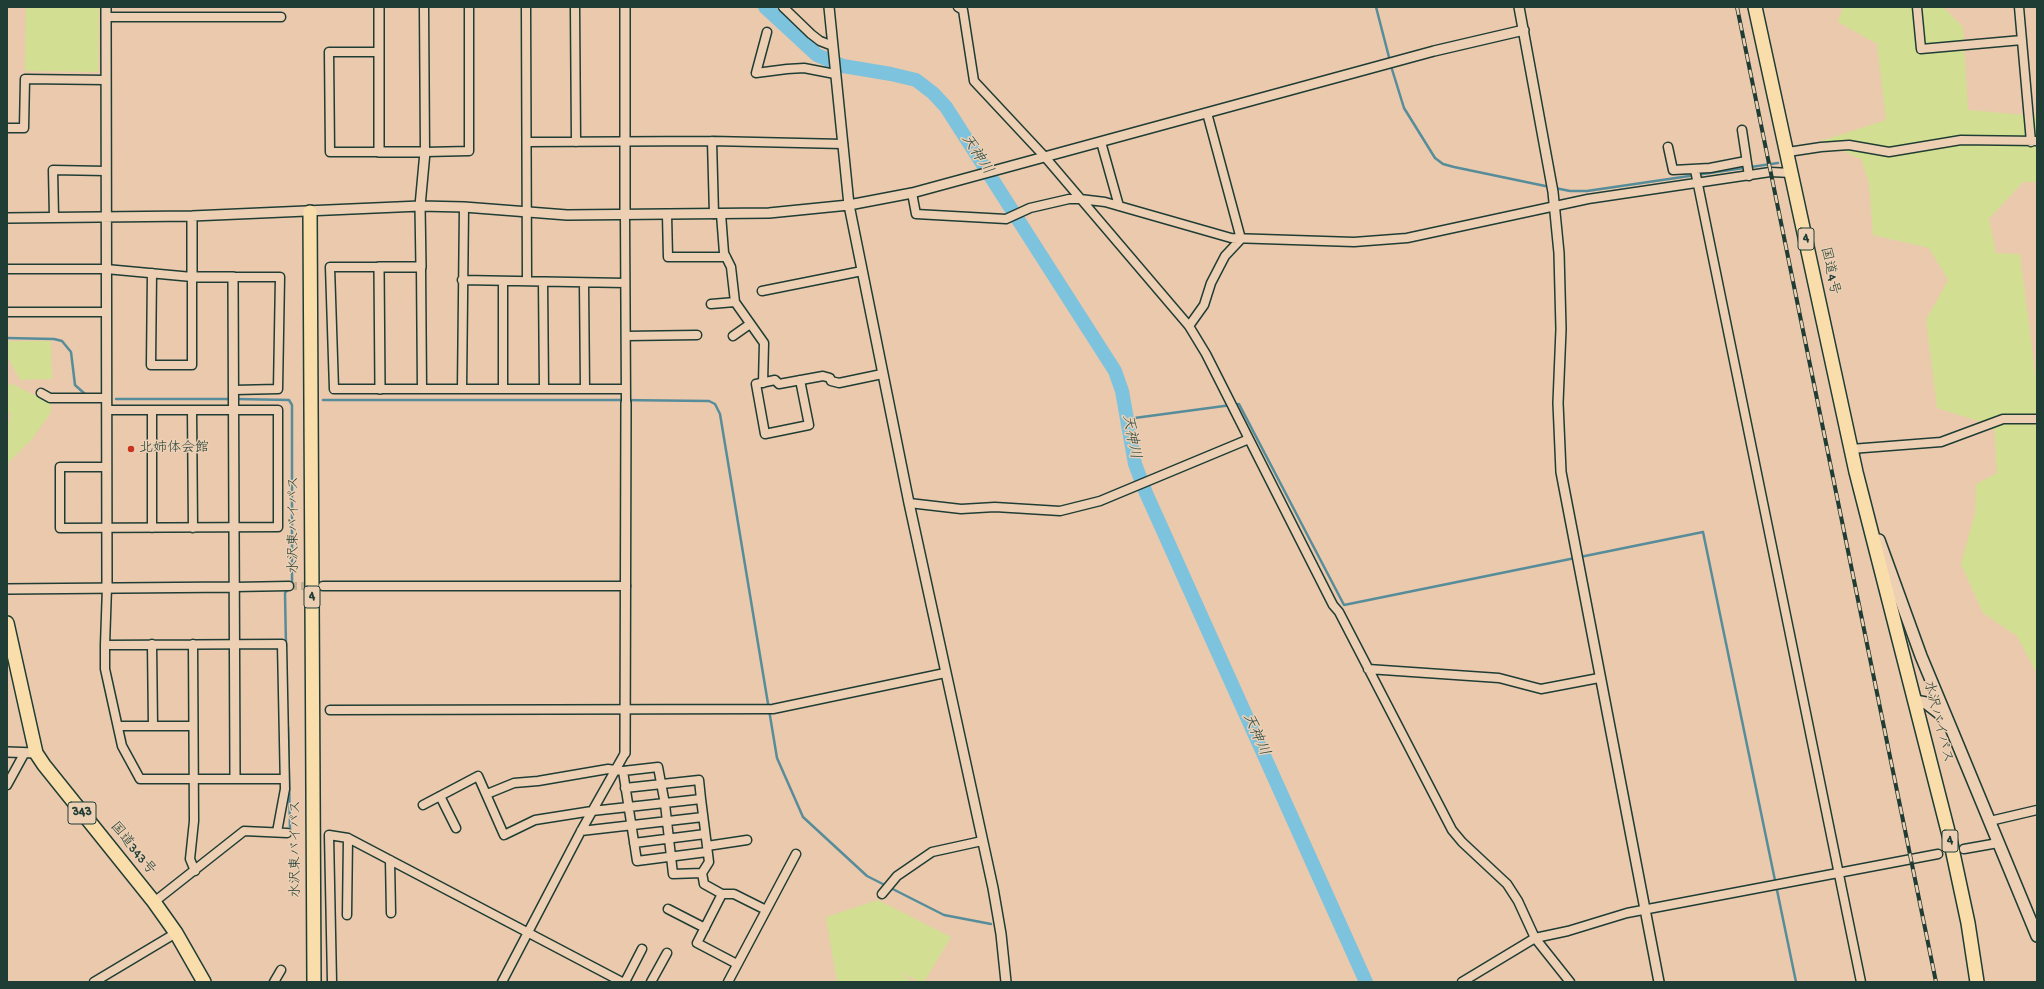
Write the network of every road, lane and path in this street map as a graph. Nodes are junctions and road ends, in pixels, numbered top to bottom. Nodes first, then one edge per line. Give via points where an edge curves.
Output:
1 (106, 7) edge
2 (379, 7) edge
3 (424, 7) edge
4 (469, 7) edge
5 (526, 7) edge
6 (575, 7) edge
7 (625, 7) edge
8 (783, 7) edge
9 (829, 7) edge
10 (958, 7) edge
11 (1519, 7) edge
12 (1755, 7) edge
13 (1917, 7) edge
14 (2019, 7) edge
15 (106, 17) junction
16 (281, 17) dead end
17 (1524, 30) junction
18 (766, 32) dead end
19 (2022, 40) junction
20 (833, 46) junction
21 (379, 52) junction
22 (835, 74) junction
23 (106, 80) junction
24 (1207, 113) junction
25 (7, 128) edge
26 (1742, 130) dead end
27 (2034, 141) edge
28 (527, 142) junction
29 (576, 142) junction
30 (625, 142) junction
31 (712, 142) junction
32 (1101, 142) junction
33 (842, 144) junction
34 (1668, 148) dead end
35 (379, 152) junction
36 (425, 152) junction
37 (1788, 152) junction
38 (1045, 158) junction
39 (1747, 168) junction
40 (106, 171) junction
41 (1792, 173) junction
42 (1696, 177) junction
43 (912, 193) junction
44 (1080, 199) junction
45 (849, 205) junction
46 (1554, 205) junction
47 (420, 206) junction
48 (1119, 206) junction
49 (464, 207) junction
50 (310, 212) junction
51 (527, 213) junction
52 (667, 214) junction
53 (718, 214) junction
54 (625, 215) junction
55 (106, 216) junction
56 (192, 216) junction
57 (54, 217) junction
58 (7, 218) edge
59 (1241, 239) junction
60 (726, 257) junction
61 (379, 267) junction
62 (421, 267) junction
63 (7, 269) edge
64 (106, 269) junction
65 (862, 271) junction
66 (152, 273) junction
67 (192, 276) junction
68 (233, 277) junction
69 (462, 280) junction
70 (503, 281) junction
71 (527, 281) junction
72 (543, 282) junction
73 (584, 282) junction
74 (625, 283) junction
75 (762, 291) dead end
76 (735, 302) junction
77 (711, 304) dead end
78 (7, 312) edge
79 (106, 312) junction
80 (750, 324) junction
81 (1189, 326) junction
82 (697, 335) dead end
83 (626, 336) junction
84 (734, 336) dead end
85 (882, 374) junction
86 (800, 380) junction
87 (763, 383) junction
88 (380, 389) junction
89 (422, 389) junction
90 (462, 389) junction
91 (503, 389) junction
92 (544, 389) junction
93 (585, 389) junction
94 (234, 390) junction
95 (41, 393) dead end
96 (626, 396) junction
97 (106, 398) junction
98 (106, 410) junction
99 (152, 410) junction
100 (192, 410) junction
101 (234, 410) junction
102 (2037, 419) edge
103 (1249, 439) junction
104 (1851, 449) junction
105 (106, 467) junction
106 (1856, 472) junction
107 (909, 503) junction
108 (107, 528) junction
109 (152, 528) junction
110 (193, 528) junction
111 (234, 528) junction
112 (289, 586) tunnel mouth
113 (323, 586) tunnel mouth
114 (626, 586) junction
115 (107, 587) junction
116 (234, 587) junction
117 (7, 588) edge
118 (8, 628) edge
119 (152, 644) junction
120 (193, 644) junction
121 (235, 644) junction
122 (105, 645) junction
123 (1368, 669) junction
124 (945, 673) junction
125 (1599, 678) junction
126 (1915, 701) junction
127 (626, 709) junction
128 (330, 710) dead end
129 (118, 726) junction
130 (154, 726) junction
131 (193, 726) junction
132 (1951, 728) junction
133 (7, 752) edge
134 (625, 753) joint
135 (30, 754) junction
136 (620, 771) junction
137 (235, 778) junction
138 (194, 779) junction
139 (284, 779) junction
140 (661, 784) junction
141 (7, 785) edge
142 (625, 788) junction
143 (487, 794) junction
144 (440, 796) junction
145 (701, 799) junction
146 (666, 804) junction
147 (423, 805) dead end
148 (630, 808) junction
149 (2037, 810) edge
150 (592, 811) junction
151 (703, 817) junction
152 (667, 821) junction
153 (1990, 822) junction
154 (632, 826) junction
155 (456, 828) dead end
156 (581, 831) junction
157 (277, 832) junction
158 (287, 833) dead end
159 (705, 834) junction
160 (348, 838) junction
161 (670, 839) junction
162 (747, 840) dead end
163 (982, 841) junction
164 (634, 842) junction
165 (1998, 843) junction
166 (707, 849) junction
167 (1964, 849) dead end
168 (796, 854) dead end
169 (1938, 854) dead end
170 (671, 856) junction
171 (390, 860) junction
172 (195, 871) junction
173 (702, 872) junction
174 (1839, 874) junction
175 (722, 894) junction
176 (882, 894) dead end
177 (154, 902) junction
178 (668, 909) dead end
179 (1644, 909) junction
180 (766, 910) junction
181 (391, 913) dead end
182 (347, 915) dead end
183 (705, 928) junction
184 (527, 932) junction
185 (176, 933) junction
186 (2037, 936) edge
187 (1535, 938) junction
188 (642, 949) dead end
189 (667, 953) dead end
190 (737, 964) junction
191 (281, 970) dead end
192 (94, 982) edge
193 (204, 982) edge
194 (274, 982) edge
195 (314, 982) edge
196 (332, 982) edge
197 (502, 982) edge
198 (623, 982) edge
199 (651, 982) edge
200 (728, 982) edge
201 (1006, 982) edge
202 (1462, 982) edge
203 (1570, 982) edge
204 (1659, 982) edge
205 (1861, 982) edge
206 (1977, 982) edge

1 - 15 street
2 - 21 street
3 - 36 street
4 - 36 street via 469,151
5 - 28 street
6 - 29 street
7 - 30 street
8 - 20 street via 811,34
9 - 20 street
10 - 38 street via 963,10 974,81
11 - 17 street
12 - 37 highway, 国道4号 / 4
13 - 19 street via 1920,49
14 - 19 street
15 - 16 street
15 - 23 street
17 - 24 street via 1434,51
17 - 46 street
18 - 22 street via 756,73 804,68
19 - 27 street
20 - 22 street
21 - 35 street
21 - 35 street via 329,52 329,68 330,152
22 - 33 street
23 - 25 street via 25,79 24,128
23 - 40 street
24 - 32 street
24 - 59 street
26 - 39 street
27 - 37 street via 1962,140 1889,152 1848,145
28 - 29 street
28 - 51 street
29 - 30 street
30 - 31 street
30 - 54 street
31 - 33 street
31 - 53 street
32 - 38 street
32 - 48 street
33 - 45 street
34 - 42 street via 1672,170
35 - 36 street
36 - 47 street
37 - 41 highway, 国道4号 / 4
38 - 43 street
38 - 44 street
39 - 41 street
39 - 42 street
39 - 42 street
40 - 55 street
40 - 57 street via 53,170
41 - 104 highway, 国道4号 / 4
42 - 46 street
42 - 174 street
43 - 44 street via 916,214 1006,219 1030,208
43 - 45 street
44 - 48 street
44 - 81 street
45 - 53 street via 769,213
45 - 65 street
46 - 59 street via 1386,240
46 - 125 street via 1561,288 1558,403 1561,472
47 - 49 street
47 - 50 street
47 - 62 street
48 - 59 street via 1197,230
49 - 51 street
49 - 69 street
50 - 56 street
50 - 195 highway, 水沢東バイパス / 4
51 - 54 street
51 - 71 street
52 - 53 street
52 - 54 street
52 - 60 street via 668,257
53 - 60 street
54 - 74 street
55 - 56 street
55 - 57 street
55 - 64 street
56 - 67 street
57 - 58 street
59 - 81 street via 1225,256 1211,283 1204,305
60 - 76 street via 731,267
61 - 62 street
61 - 88 street
61 - 88 street via 330,267 334,389
62 - 89 street
63 - 64 street
64 - 66 street
64 - 79 street
65 - 75 street
65 - 85 street
66 - 67 street
66 - 67 street via 151,365 192,365
67 - 68 street
68 - 94 street
68 - 94 street via 280,277 278,389
69 - 70 street
69 - 90 street
70 - 71 street
70 - 91 street
71 - 72 street
72 - 73 street
72 - 92 street
73 - 74 street
73 - 93 street
74 - 83 street
76 - 77 street
76 - 80 street
78 - 79 street
79 - 97 street
80 - 84 street
80 - 87 street via 764,343
81 - 103 street
82 - 83 street
83 - 96 street
85 - 86 street via 840,382 831,381 830,378 823,376
85 - 107 street
86 - 87 street via 779,384 775,380
86 - 87 street via 809,425 765,434 756,384
88 - 89 street
89 - 90 street
90 - 91 street
91 - 92 street
92 - 93 street
93 - 96 street
94 - 101 street
95 - 97 street via 50,398
96 - 114 street
97 - 98 street
98 - 99 street
98 - 105 street
99 - 100 street
99 - 109 street
100 - 101 street
100 - 110 street
101 - 111 street
101 - 111 street via 278,410 278,527
102 - 104 street via 2003,420 1941,442
103 - 107 street via 1100,501 1060,511 995,507 961,509
103 - 123 street
104 - 106 highway, 国道4号 / 4
105 - 108 street
105 - 108 street via 60,467 60,528
106 - 126 highway, 水沢バイパス / 4
106 - 132 main road via 1905,613
107 - 124 street
108 - 109 street
108 - 115 street
109 - 110 street
110 - 111 street
111 - 116 street
112 - 116 street
113 - 114 street
114 - 127 street
115 - 116 street
115 - 117 street
115 - 122 street
116 - 121 street
118 - 135 highway, 国道343号 / 343
119 - 120 street
119 - 122 street
119 - 130 street
120 - 121 street
120 - 131 street
121 - 137 street
121 - 139 street via 282,644
122 - 129 street via 105,669
123 - 125 street via 1499,678 1541,689
123 - 187 street via 1452,830 1507,884
124 - 127 street via 769,709
124 - 163 street
125 - 179 street
126 - 132 main road via 1926,703 1939,713
126 - 206 highway, 水沢バイパス / 4 via 1968,923
127 - 128 street
127 - 134 street
129 - 130 street
129 - 138 street via 122,746 140,780
130 - 131 street
131 - 138 street
132 - 153 main road
133 - 135 street
134 - 136 street
135 - 141 street
135 - 177 highway, 国道343号 / 343 via 44,766
136 - 140 street via 658,767
136 - 142 street
136 - 143 street via 608,769 514,783
136 - 150 street
137 - 138 street
137 - 139 street
138 - 172 street via 194,821 190,859
139 - 157 street via 285,789
140 - 142 street
140 - 145 street via 699,780
140 - 146 street
142 - 148 street
143 - 144 street via 478,776
143 - 150 street via 504,835 535,820
144 - 147 street
144 - 155 street
145 - 146 street
145 - 151 street
146 - 148 street
146 - 152 street
148 - 150 street
148 - 154 street
149 - 153 street
150 - 156 street
151 - 152 street
151 - 159 street
152 - 154 street
152 - 161 street
153 - 165 main road
154 - 156 street
154 - 164 street
156 - 184 street
157 - 158 street
157 - 172 street via 244,831
159 - 161 street
159 - 166 street
160 - 171 street
160 - 182 street
160 - 196 street via 329,835
161 - 164 street
161 - 170 street
162 - 166 street
163 - 176 street via 932,852 897,876
163 - 201 street via 1001,934
164 - 170 street via 637,861
165 - 167 street
165 - 186 main road
166 - 170 street
166 - 173 street via 709,862
168 - 180 street
169 - 174 street
170 - 173 street via 673,874
171 - 181 street
171 - 184 street
172 - 177 street
173 - 175 street via 704,884
174 - 179 street
174 - 205 street
175 - 180 street via 734,894
175 - 183 street
177 - 185 highway, 国道343号 / 343
178 - 183 street
179 - 187 street
179 - 204 street
180 - 190 street
183 - 190 street via 697,942
184 - 197 street
184 - 198 street
185 - 192 street
185 - 193 highway, 国道343号 / 343
187 - 202 street
187 - 203 street
188 - 198 street
189 - 199 street
190 - 200 street
191 - 194 street

